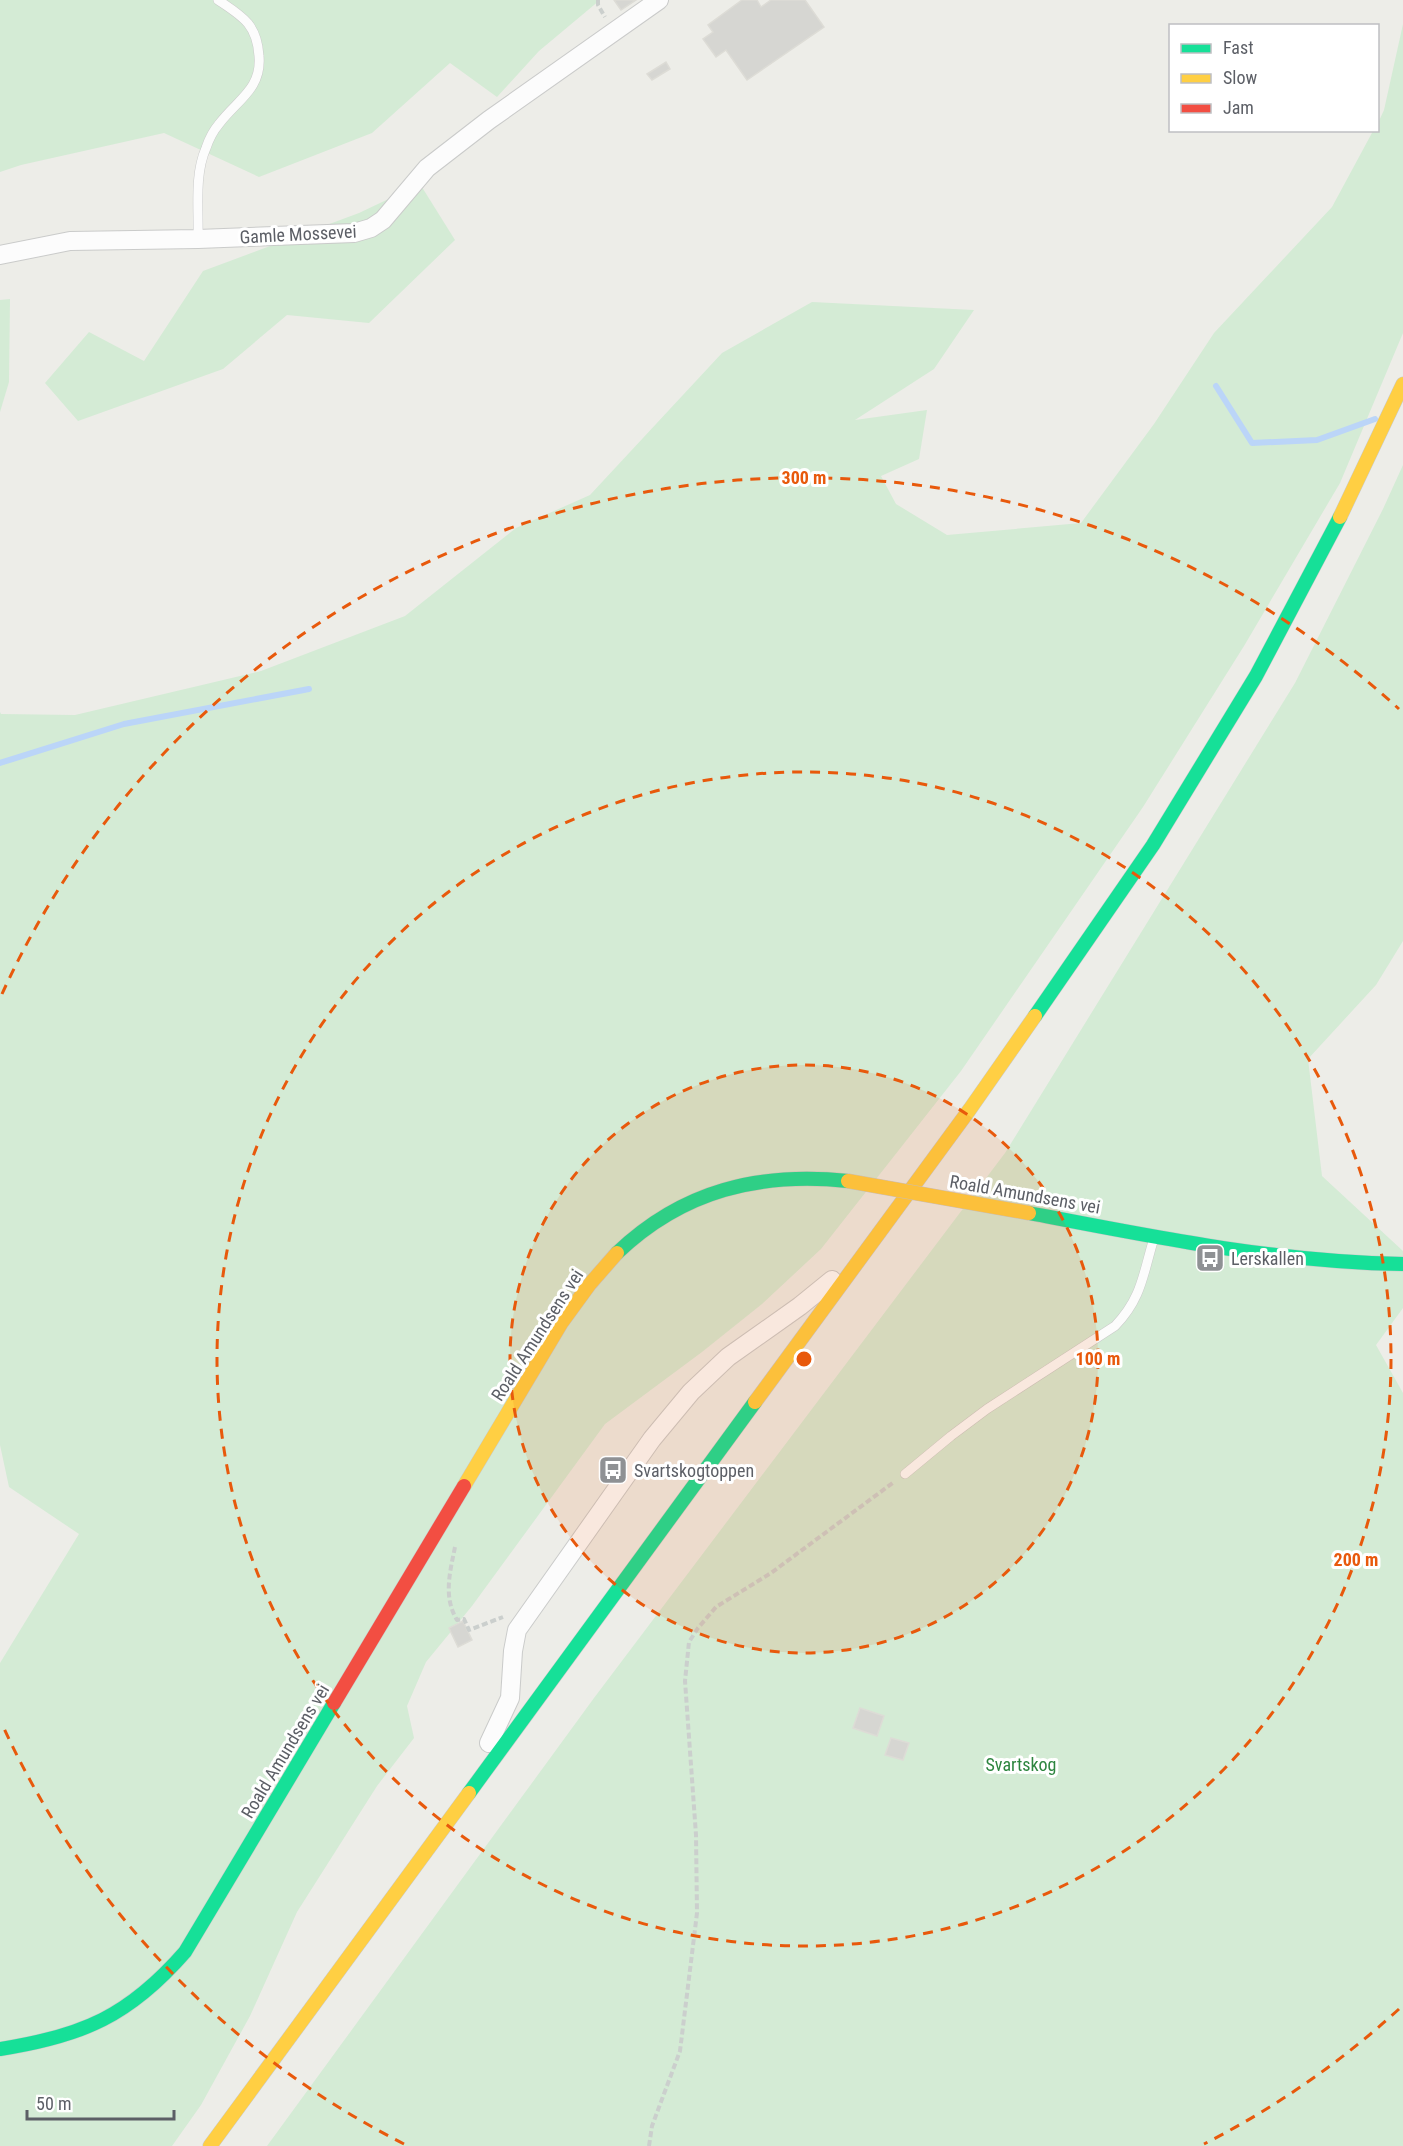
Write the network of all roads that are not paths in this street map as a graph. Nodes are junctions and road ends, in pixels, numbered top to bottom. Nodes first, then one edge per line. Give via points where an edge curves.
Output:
1 (218, 0) edge
2 (659, 0) edge
3 (198, 239) junction
4 (0, 255) edge
5 (1403, 384) edge
6 (933, 1186) dead end
7 (920, 1205) dead end
8 (1154, 1236) junction
9 (866, 1252) junction
10 (1403, 1264) edge
11 (905, 1474) road end
12 (448, 1821) junction
13 (0, 2049) edge
14 (210, 2146) edge

1 - 3 lane via 254,30 260,63 256,82 220,122 204,151
2 - 3 street, Gamle Mossevei via 427,168 372,228 354,233
3 - 4 street, Gamle Mossevei via 70,241
5 - 9 main road via 1357,485 1256,675 1153,845
6 - 7 main road
8 - 10 main road, Roald Amundsens vei via 1297,1258
8 - 11 lane via 1137,1297 1115,1326 987,1409
8 - 13 main road, Roald Amundsens vei, bridge via 848,1181 788,1178 732,1187 658,1220 600,1271 562,1322 171,1970 138,2000 100,2023 52,2041
9 - 12 main road
9 - 12 street via 728,1358 691,1392 651,1439 517,1630 510,1698
12 - 14 main road

